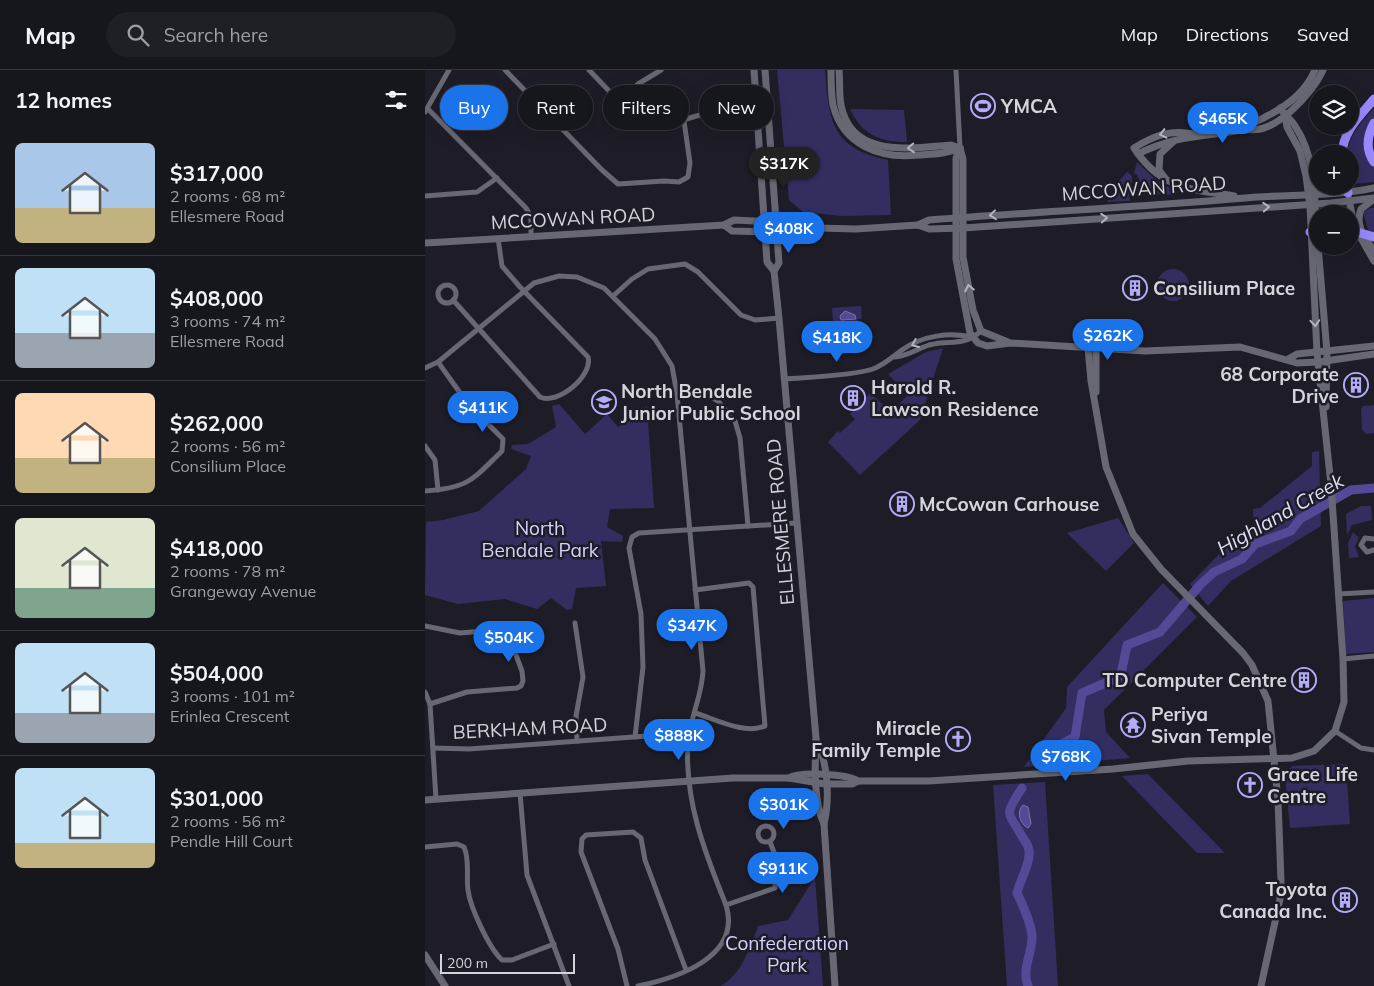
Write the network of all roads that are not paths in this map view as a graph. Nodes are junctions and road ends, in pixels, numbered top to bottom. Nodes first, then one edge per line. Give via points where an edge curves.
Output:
1 (449, 70) edge
2 (505, 70) edge
3 (589, 70) edge
4 (661, 70) edge
5 (754, 70) edge
6 (765, 70) edge
7 (831, 70) edge
8 (839, 70) edge
9 (956, 70) edge
10 (1315, 70) edge
11 (1323, 70) edge
12 (604, 85) edge
13 (637, 85) edge
14 (755, 85) edge
15 (766, 85) edge
16 (1374, 99) edge
17 (1280, 108) junction
18 (426, 110) edge
19 (1285, 116) junction
20 (1374, 123) edge
21 (1247, 129) junction
22 (685, 130) edge
23 (758, 130) edge
24 (769, 130) edge
25 (1195, 135) junction
26 (1177, 140) junction
27 (1342, 145) edge
28 (960, 148) junction
29 (1136, 151) junction
30 (1374, 162) edge
31 (497, 178) junction
32 (1166, 180) junction
33 (1374, 188) edge
34 (1359, 191) edge
35 (1309, 195) edge
36 (1346, 195) edge
37 (1353, 195) edge
38 (425, 196) edge
39 (1247, 197) junction
40 (1374, 199) edge
41 (1314, 205) edge
42 (955, 218) junction
43 (963, 218) junction
44 (764, 221) junction
45 (775, 221) junction
46 (1359, 222) edge
47 (724, 225) junction
48 (918, 226) junction
49 (817, 228) junction
50 (954, 228) junction
51 (963, 228) junction
52 (765, 230) junction
53 (777, 231) junction
54 (531, 236) junction
55 (498, 238) junction
56 (1368, 241) edge
57 (425, 243) edge
58 (1374, 250) edge
59 (1314, 255) edge
60 (1319, 255) edge
61 (1374, 261) edge
62 (961, 267) junction
63 (773, 271) junction
64 (524, 291) junction
65 (1323, 292) junction
66 (1313, 293) junction
67 (613, 296) junction
68 (453, 300) dead end
69 (969, 307) junction
70 (779, 318) junction
71 (479, 328) junction
72 (981, 331) junction
73 (973, 338) junction
74 (1010, 343) junction
75 (1374, 346) edge
76 (1092, 349) junction
77 (1327, 352) junction
78 (1317, 353) junction
79 (1374, 354) edge
80 (1288, 359) junction
81 (1327, 361) junction
82 (438, 362) junction
83 (1318, 362) junction
84 (425, 368) edge
85 (784, 379) junction
86 (677, 394) junction
87 (1325, 417) junction
88 (425, 446) edge
89 (439, 490) junction
90 (425, 492) edge
91 (796, 522) junction
92 (748, 526) junction
93 (688, 530) junction
94 (1374, 539) edge
95 (1374, 550) edge
96 (695, 590) junction
97 (1374, 592) edge
98 (1338, 594) junction
99 (575, 623) dead end
100 (425, 626) edge
101 (1374, 656) edge
102 (1343, 659) junction
103 (425, 692) edge
104 (430, 704) junction
105 (695, 713) junction
106 (1335, 731) junction
107 (635, 737) junction
108 (817, 740) junction
109 (577, 741) junction
110 (688, 742) junction
111 (433, 748) junction
112 (1374, 750) edge
113 (1275, 760) junction
114 (816, 774) junction
115 (825, 775) junction
116 (789, 778) junction
117 (689, 780) junction
118 (858, 781) junction
119 (817, 783) junction
120 (825, 784) junction
121 (520, 793) junction
122 (436, 799) junction
123 (425, 800) edge
124 (824, 824) junction
125 (770, 842) dead end
126 (425, 847) edge
127 (726, 906) junction
128 (554, 944) junction
129 (425, 954) edge
130 (686, 970) junction
131 (445, 986) edge
132 (569, 986) edge
133 (627, 986) edge
134 (639, 986) edge
135 (835, 986) edge
136 (1261, 986) edge

1 - 18 street
2 - 22 street via 619,184 679,182 688,178 690,163
3 - 12 street
4 - 13 street
5 - 14 main road, ELLESMERE ROAD
6 - 15 main road, ELLESMERE ROAD
7 - 28 main road via 833,105 844,128 861,145 895,157 951,152
28 -> 8 main road via 883,148 871,143 849,124 841,106
9 - 28 street
10 - 17 main road via 1305,87
11 - 19 main road via 1306,96
16 - 27 highway via 1350,128
17 - 19 main road
17 - 21 main road via 1253,122
18 - 31 street
19 - 21 main road via 1265,128
19 - 41 main road via 1295,124 1308,152
20 - 30 highway via 1368,134 1368,148
21 - 25 main road
23 - 44 main road, ELLESMERE ROAD
24 - 45 main road, ELLESMERE ROAD
25 - 26 main road
25 -> 29 main road via 1180,131 1165,133 1145,141
26 - 29 main road
26 - 32 main road via 1159,154 1159,170
28 - 42 main road via 956,158
28 - 43 main road via 963,158
29 - 32 main road via 1151,171
31 - 38 street via 477,192
31 - 54 street via 529,212
32 - 39 main road via 1193,189
33 - 34 main road, MCCOWAN ROAD
35 - 39 main road, MCCOWAN ROAD
51 -> 36 main road, MCCOWAN ROAD via 1331,203
37 - 40 main road, MCCOWAN ROAD
39 -> 43 main road, MCCOWAN ROAD
40 - 46 main road via 1361,209
42 - 43 main road, MCCOWAN ROAD
42 - 48 main road, MCCOWAN ROAD via 929,220
42 - 50 main road
43 - 51 main road
44 - 45 main road, MCCOWAN ROAD
44 - 47 main road, MCCOWAN ROAD via 734,220
44 - 52 main road, ELLESMERE ROAD
45 - 49 main road, MCCOWAN ROAD via 809,224
45 - 53 main road, ELLESMERE ROAD
47 - 52 main road, MCCOWAN ROAD via 732,231
47 - 54 main road, MCCOWAN ROAD
48 - 49 main road, MCCOWAN ROAD
48 - 50 main road, MCCOWAN ROAD
49 - 53 main road, MCCOWAN ROAD via 809,233
50 - 51 main road, MCCOWAN ROAD
50 - 62 main road
51 - 62 main road
52 - 53 main road, MCCOWAN ROAD
52 - 63 main road, ELLESMERE ROAD via 767,262
53 - 63 main road, ELLESMERE ROAD via 779,263
54 - 55 main road, MCCOWAN ROAD
55 - 57 main road, MCCOWAN ROAD
55 - 64 street via 500,262
56 - 58 main road
56 - 61 main road
59 - 66 main road
60 - 65 main road
62 - 69 main road
63 - 70 main road, ELLESMERE ROAD
64 - 67 street via 541,280 567,276 597,284
64 - 71 street
64 - 71 street via 588,357 587,374 558,398 540,397
65 - 66 main road
65 - 77 main road
66 -> 78 main road
67 - 70 street via 642,271 685,264 698,272 741,315 755,320
67 - 86 street via 661,347 671,366
68 - 71 street
69 - 72 main road
69 - 73 main road
70 - 85 main road, ELLESMERE ROAD
71 - 82 street
72 - 73 street
72 - 74 main road
73 - 74 main road via 987,346
73 - 85 street via 965,342 928,345 871,369
74 - 76 main road
75 - 77 main road
76 - 80 main road via 1167,351 1240,347
76 - 113 main road via 1091,381 1106,467 1133,534 1161,569 1251,665 1268,701
77 - 78 main road
77 - 81 main road
78 - 80 main road via 1297,354
78 - 83 main road
79 - 81 main road
80 - 83 main road via 1297,363
81 - 83 main road
81 - 87 main road
82 - 84 street
82 - 89 street via 468,404 503,439 504,446 473,480
83 - 87 main road
85 - 91 main road, ELLESMERE ROAD
86 - 92 street via 698,392 709,395 735,420 740,438
86 - 93 street
87 - 98 main road
88 - 89 street via 435,460
89 - 90 street
91 - 92 street
91 - 108 main road, ELLESMERE ROAD
92 - 93 street
93 - 96 street
93 - 107 street via 639,533 633,535 629,544 641,614 643,667
94 - 95 street via 1367,538 1361,545 1367,552
96 - 105 street via 703,671
96 - 105 street via 745,582 753,587 765,726 745,728
97 - 98 street
98 - 102 main road
99 - 109 street via 583,677 576,716
100 - 104 street via 460,633 505,629 523,678 517,688 467,692
101 - 102 street
102 - 106 main road via 1344,702
103 - 104 street
104 - 111 street
105 - 110 street
106 - 112 street via 1361,748
106 - 113 main road via 1314,751
107 - 109 street, BERKHAM ROAD
107 - 110 street, BERKHAM ROAD via 662,736
108 - 114 main road, ELLESMERE ROAD
108 - 115 main road, ELLESMERE ROAD
109 - 111 street, BERKHAM ROAD via 469,749
110 - 117 street
111 - 122 street
113 - 118 main road via 1188,761 928,781
113 - 136 main road via 1281,881 1277,916
114 - 115 main road
114 - 116 main road via 795,774
114 - 119 main road, ELLESMERE ROAD
115 - 118 main road via 852,777
115 - 120 main road, ELLESMERE ROAD
116 - 117 main road
116 - 119 main road
117 - 121 main road
117 - 127 street via 696,826
118 - 120 main road
119 - 120 main road
119 - 124 main road, ELLESMERE ROAD
120 - 124 main road, ELLESMERE ROAD via 827,813
121 - 122 main road
121 - 128 street via 527,875
122 - 123 main road
124 - 135 main road, ELLESMERE ROAD
125 - 127 street via 777,860 775,888
126 - 128 street via 457,844 464,847 472,905 502,960 511,960
127 - 130 street via 728,927 719,949 705,962
128 - 132 street
129 - 131 main road
130 - 133 street via 645,860 641,838 633,832 586,835 582,839 581,852 618,949
130 - 134 street

